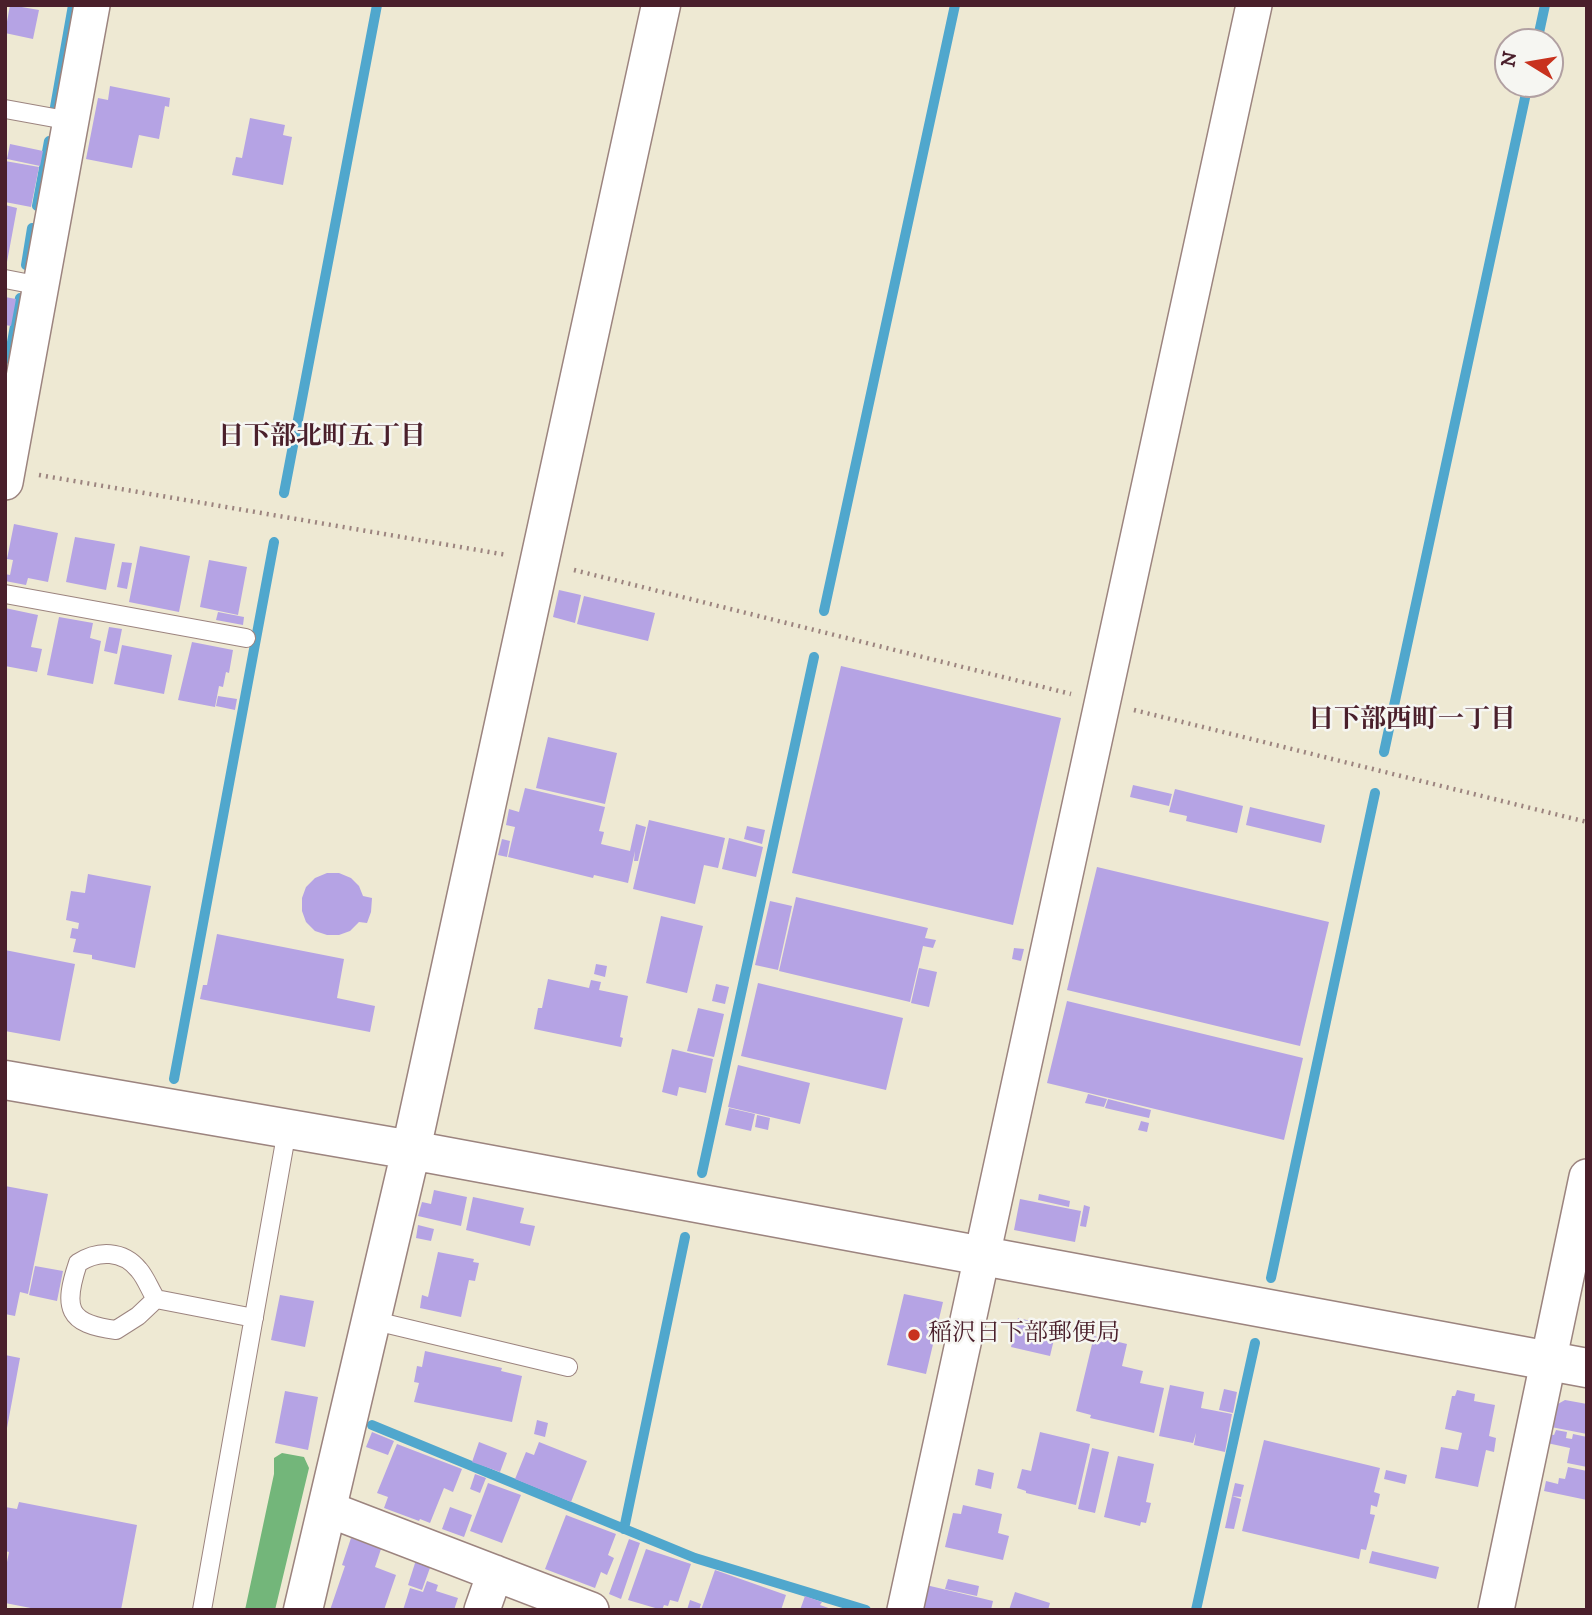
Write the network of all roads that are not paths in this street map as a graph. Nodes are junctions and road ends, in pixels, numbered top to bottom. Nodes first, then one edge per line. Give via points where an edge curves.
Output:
1 (92, 5) edge
2 (662, 5) edge
3 (1254, 5) edge
4 (5, 109) edge
5 (71, 121) junction
6 (5, 279) edge
7 (41, 286) junction
8 (6, 474) edge
9 (5, 594) edge
10 (246, 638) dead end
11 (5, 1080) edge
12 (288, 1130) junction
13 (411, 1150) junction
14 (1587, 1177) edge
15 (981, 1256) junction
16 (156, 1299) junction
17 (254, 1318) junction
18 (372, 1320) junction
19 (1547, 1360) junction
20 (568, 1367) dead end
21 (1587, 1368) edge
22 (328, 1509) junction
23 (495, 1573) junction
24 (202, 1610) edge
25 (303, 1610) edge
26 (482, 1610) edge
27 (591, 1610) edge
28 (905, 1610) edge
29 (1496, 1610) edge

1 - 5 street
2 - 13 street
3 - 15 street
4 - 5 lane
5 - 7 street
6 - 7 lane
7 - 8 street
9 - 10 lane
11 - 12 street
12 - 13 street
12 - 17 lane
13 - 15 street
13 - 18 street
14 - 19 street
15 - 19 street
15 - 28 street
16 - 16 lane via 116,1330 85,1324 69,1300 78,1263 91,1255 110,1254 138,1269
16 - 17 lane
17 - 24 lane
18 - 20 lane
18 - 22 street
19 - 21 street
19 - 29 street
22 - 23 street
22 - 25 street
23 - 26 street
23 - 27 street

